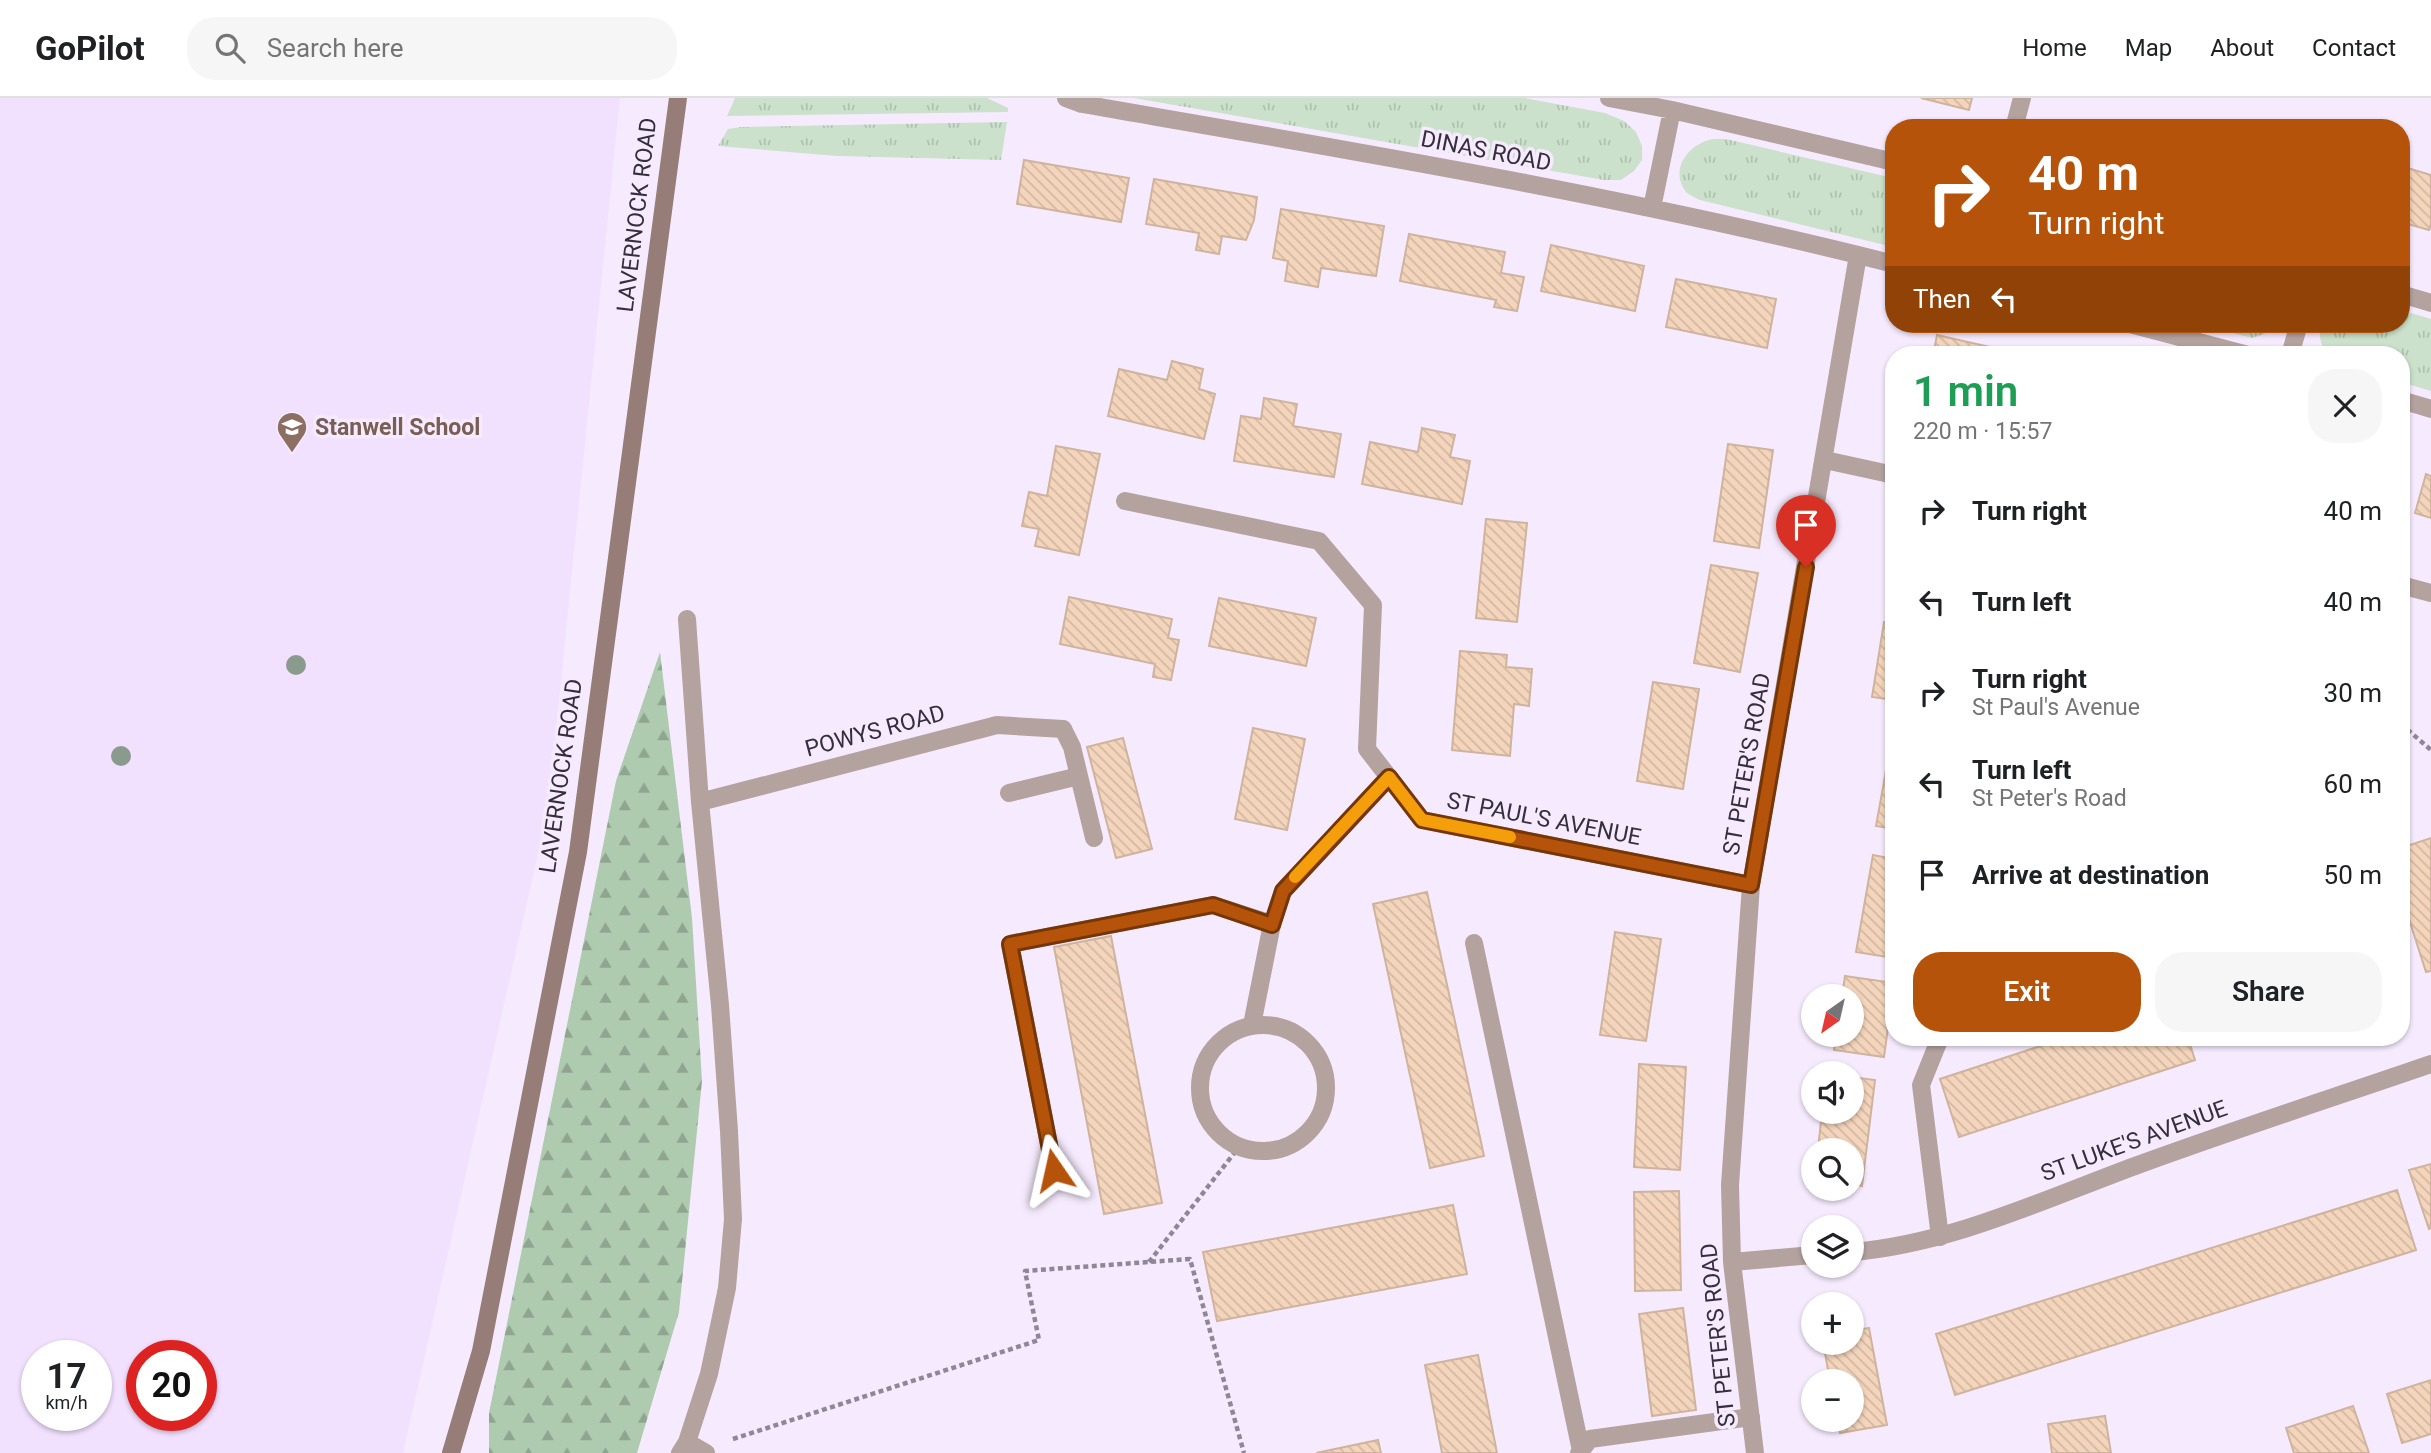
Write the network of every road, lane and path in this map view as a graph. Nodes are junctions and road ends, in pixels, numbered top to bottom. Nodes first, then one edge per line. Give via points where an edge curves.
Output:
1 (678, 98) edge
2 (1066, 98) edge
3 (1609, 98) edge
4 (2022, 98) edge
5 (1672, 110) junction
6 (2016, 119) edge
7 (1885, 160) edge
8 (1652, 208) junction
9 (1858, 255) junction
10 (1885, 262) edge
11 (2410, 297) edge
12 (2431, 303) edge
13 (2164, 333) edge
14 (2214, 346) edge
15 (2410, 403) edge
16 (2431, 409) edge
17 (1825, 460) junction
18 (1885, 473) edge
19 (1125, 501) dead end
20 (2410, 587) edge
21 (2431, 593) edge
22 (687, 619) dead end
23 (2410, 732) edge
24 (2431, 750) edge
25 (1079, 776) junction
26 (1389, 777) junction
27 (1009, 793) dead end
28 (701, 802) junction
29 (1094, 838) dead end
30 (1751, 885) junction
31 (1272, 925) junction
32 (1474, 943) dead end
33 (1252, 1025) junction
34 (1937, 1046) edge
35 (2431, 1064) edge
36 (1239, 1147) junction
37 (1054, 1170) dead end
38 (1940, 1237) junction
39 (1864, 1251) edge
40 (1801, 1256) edge
41 (1732, 1262) junction
42 (1148, 1263) junction
43 (1751, 1418) junction
44 (693, 1450) edge
45 (1580, 1452) edge
46 (451, 1453) edge
47 (1244, 1453) edge
48 (1755, 1453) edge

1 - 46 main road, LAVERNOCK ROAD via 578,852 481,1351
2 - 8 street, DINAS ROAD
3 - 5 street
4 - 6 street
5 - 7 street
5 - 8 street
8 - 9 street, DINAS ROAD
9 - 10 street, DINAS ROAD
9 - 17 street, ST PETER'S ROAD
11 - 12 street
13 - 14 street
15 - 16 street
17 - 18 street
17 - 30 street, ST PETER'S ROAD
19 - 26 street, ST PAUL'S AVENUE via 1319,541 1373,605 1367,749
20 - 21 street
22 - 28 street
23 - 24 path
25 - 27 street
25 - 28 street, POWYS ROAD via 1063,729 997,725
25 - 29 street
26 - 30 street, ST PAUL'S AVENUE via 1422,820
26 - 31 street via 1283,891
28 - 44 street via 733,1219 727,1288
30 - 41 street, ST PETER'S ROAD via 1730,1185
31 - 33 street
31 - 37 street via 1213,905 1010,944
32 - 45 street
33 - 36 street via 1216,1044 1200,1081 1200,1101 1208,1120 1221,1136
33 - 36 street via 1273,1025 1310,1045 1326,1084 1324,1105 1300,1140 1259,1152
34 - 38 street via 1922,1085
35 - 38 street, ST LUKE'S AVENUE
36 - 42 path
38 - 39 street, ST LUKE'S AVENUE
40 - 41 street
41 - 43 street, ST PETER'S ROAD
42 - 44 path via 1026,1271 1039,1340
42 - 47 path via 1190,1259
43 - 45 street via 1590,1439
43 - 48 street, ST PETER'S ROAD

